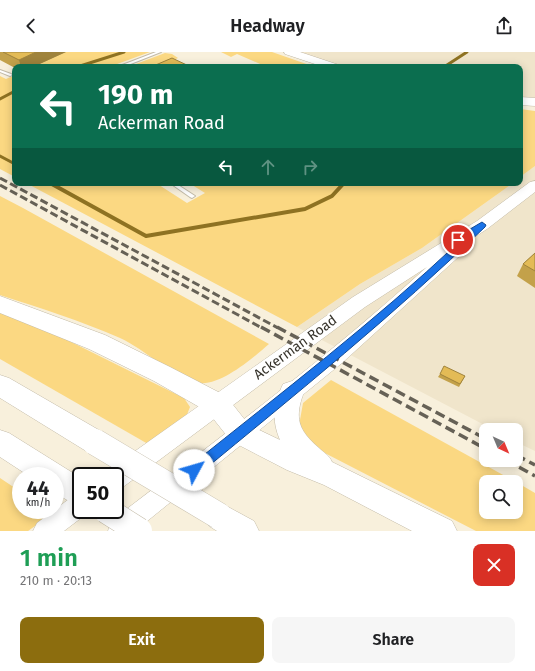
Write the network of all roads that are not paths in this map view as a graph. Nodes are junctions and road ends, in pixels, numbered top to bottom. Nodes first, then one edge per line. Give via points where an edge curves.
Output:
1 (159, 52) edge
2 (289, 52) edge
3 (127, 64) edge
4 (325, 64) edge
5 (0, 71) edge
6 (10, 76) dead end
7 (523, 101) edge
8 (535, 102) edge
9 (535, 185) edge
10 (177, 186) edge
11 (192, 196) dead end
12 (482, 225) junction
13 (0, 304) edge
14 (0, 385) edge
15 (292, 392) junction
16 (217, 404) junction
17 (240, 434) junction
18 (0, 442) edge
19 (39, 467) edge
20 (124, 472) edge
21 (334, 476) junction
22 (72, 511) edge
23 (120, 519) edge
24 (45, 531) edge
25 (117, 531) edge
26 (139, 531) edge
27 (244, 531) edge
28 (442, 531) edge

1 - 3 lane
2 - 4 main road
5 - 6 lane
7 - 8 main road
9 - 12 main road, Ackerman Road
10 - 11 lane
12 - 15 main road, Ackerman Road via 426,279
12 - 16 main road, Ackerman Road via 359,302
13 - 16 highway via 97,342
14 - 27 highway, bridge
15 - 17 main road, Ackerman Road
15 - 21 highway via 286,403 285,421 290,435 302,450
16 - 17 highway
16 - 20 main road, Ackerman Road
17 - 21 highway
17 - 25 main road, Ackerman Road
18 - 19 highway
21 - 28 highway
22 - 24 main road
23 - 26 highway, bridge

